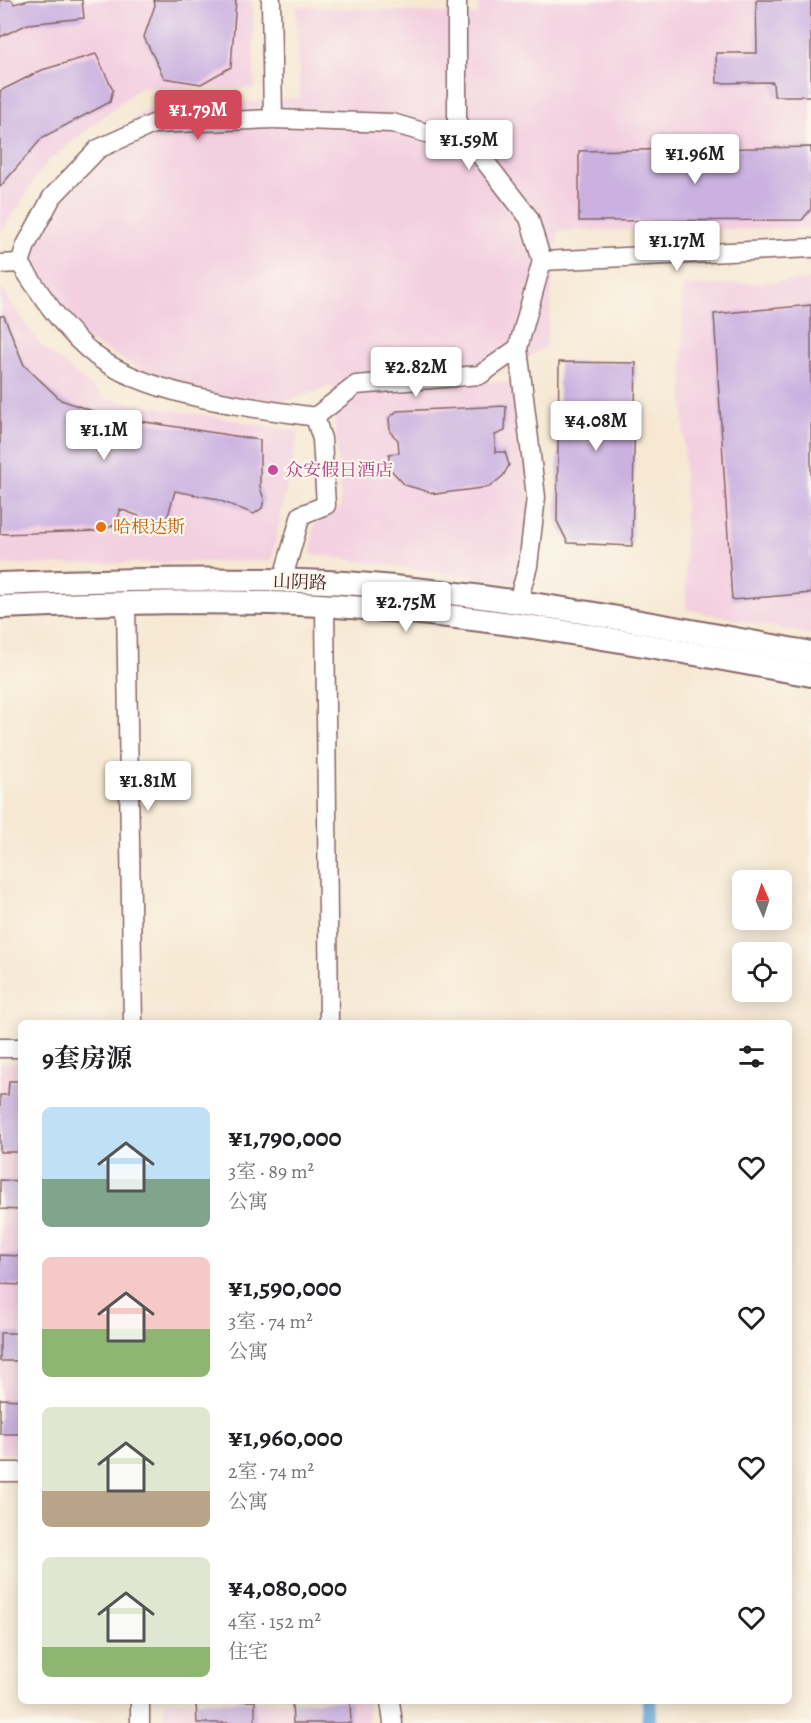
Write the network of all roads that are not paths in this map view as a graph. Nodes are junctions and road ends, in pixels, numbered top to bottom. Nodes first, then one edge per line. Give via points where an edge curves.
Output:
1 (272, 0) edge
2 (457, 0) edge
3 (273, 120) junction
4 (457, 142) junction
5 (811, 248) edge
6 (542, 261) junction
7 (20, 263) junction
8 (0, 264) edge
9 (518, 348) junction
10 (315, 417) junction
11 (282, 581) junction
12 (0, 584) edge
13 (518, 601) junction
14 (126, 603) junction
15 (325, 605) junction
16 (0, 607) edge
17 (811, 653) edge
18 (811, 675) edge
19 (133, 1020) edge
20 (329, 1020) edge
21 (0, 1048) edge
22 (18, 1048) edge
23 (0, 1472) edge
24 (18, 1472) edge
25 (140, 1704) edge
26 (390, 1704) edge
27 (140, 1723) edge
28 (393, 1723) edge

1 - 3 street
2 - 4 street
3 - 4 street via 392,123
3 - 7 street via 153,124 98,149 52,197
4 - 6 street via 480,155 529,218
5 - 6 street
6 - 9 street
7 - 8 street
7 - 10 street via 50,308 96,356 150,385
9 - 10 street via 480,375 356,385
9 - 13 street via 536,497 528,566
10 - 11 street via 322,439 326,505 301,515
11 - 12 main road, 山阴路
11 - 13 main road, 山阴路
13 - 17 main road, 山阴路
14 - 15 main road, 山阴路
14 - 16 main road, 山阴路
14 - 19 street
15 - 18 main road, 山阴路 via 526,625
15 - 20 street
21 - 22 street
23 - 24 street
25 - 27 street
26 - 28 street

